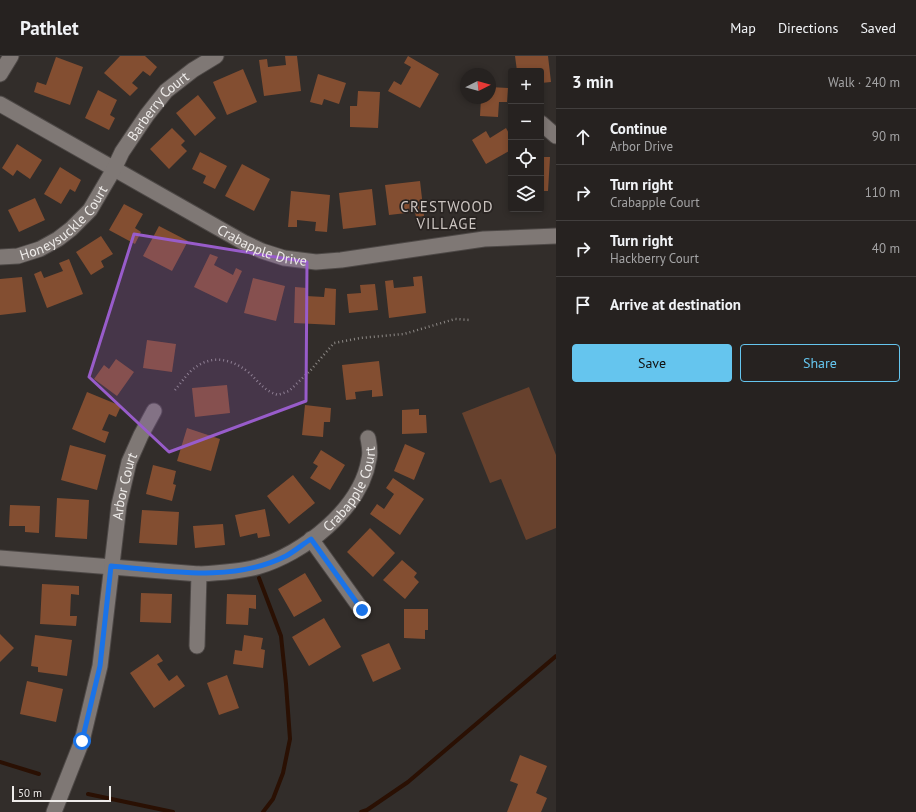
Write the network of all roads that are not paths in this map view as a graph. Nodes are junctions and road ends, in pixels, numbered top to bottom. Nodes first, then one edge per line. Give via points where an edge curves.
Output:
1 (11, 56) edge
2 (216, 56) edge
3 (0, 74) edge
4 (0, 104) edge
5 (544, 126) edge
6 (556, 136) edge
7 (114, 169) junction
8 (556, 236) edge
9 (0, 257) edge
10 (154, 411) dead end
11 (368, 438) dead end
12 (311, 539) junction
13 (0, 558) edge
14 (111, 566) junction
15 (199, 574) junction
16 (362, 610) dead end
17 (198, 646) dead end
18 (54, 812) edge

1 - 3 street
2 - 7 street, Barberry Court via 166,91 122,152
4 - 7 street, Crabapple Drive
5 - 6 street
7 - 8 street, Crabapple Drive via 243,242 284,258 316,262 341,260 484,239
7 - 9 street, Honeysuckle Court via 90,210 71,229 40,249 18,256
10 - 14 street, Arbor Court via 129,462 119,505
11 - 12 street, Crabapple Court via 370,458 363,481 350,502 332,522
12 - 15 street, Crabapple Court via 286,556 256,567
12 - 16 street
13 - 14 street
14 - 15 street, Crabapple Court
14 - 18 street, Arbor Court via 100,666 82,741
15 - 17 street

